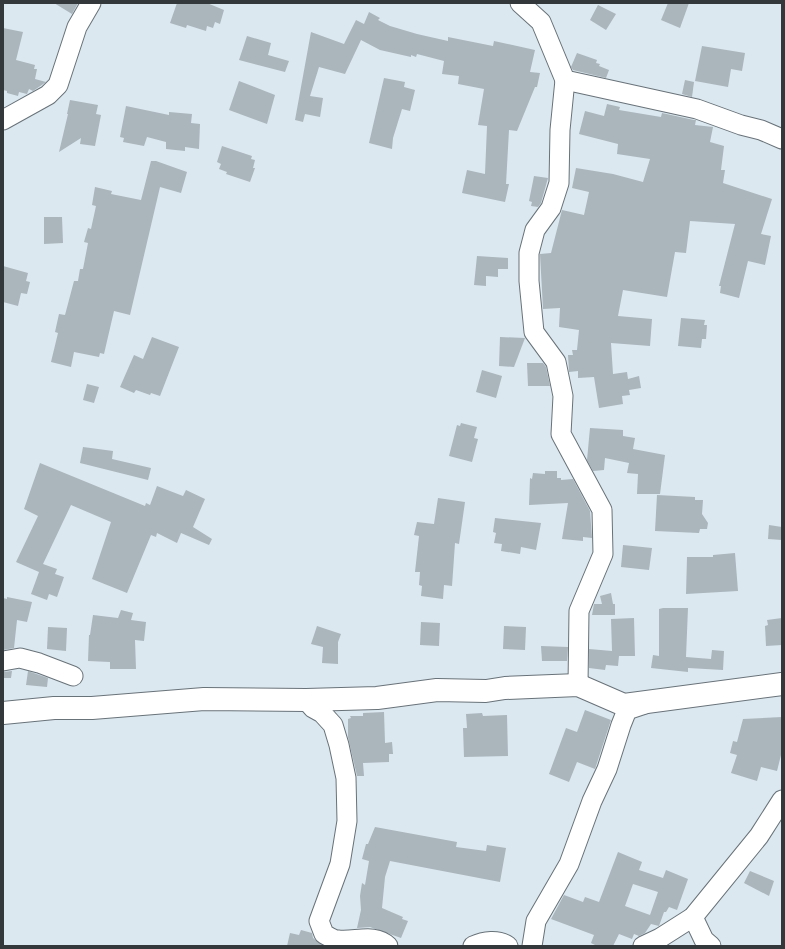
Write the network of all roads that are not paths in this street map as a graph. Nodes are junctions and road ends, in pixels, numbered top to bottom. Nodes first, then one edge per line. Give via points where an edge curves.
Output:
1 (92, 3) edge
2 (520, 3) edge
3 (565, 80) junction
4 (3, 120) edge
5 (782, 139) edge
6 (3, 662) edge
7 (74, 676) dead end
8 (782, 684) edge
9 (578, 685) junction
10 (306, 700) junction
11 (654, 701) junction
12 (3, 713) edge
13 (782, 800) edge
14 (693, 917) junction
15 (388, 946) edge
16 (472, 946) edge
17 (508, 946) edge
18 (532, 946) edge
19 (643, 946) edge
20 (711, 946) edge

1 - 4 street via 77,28 58,85 48,95
2 - 3 street via 541,22
3 - 5 street via 697,109
3 - 9 street via 560,130 559,183 551,208 534,230 529,254 529,281 534,332 556,362 563,396 562,434 602,510 603,554 579,611
6 - 7 street via 20,658 39,662
8 - 11 main road
9 - 10 main road via 486,691 437,690 377,698
9 - 11 main road via 624,705
10 - 12 main road via 204,698
10 - 15 street via 333,725 346,778 347,821 340,864 319,921 321,928 324,934 336,940 369,938 382,940
11 - 18 street via 628,710 569,864 536,921
13 - 14 street via 759,836
14 - 19 street
14 - 20 street via 704,940
16 - 17 street via 493,942 503,942

